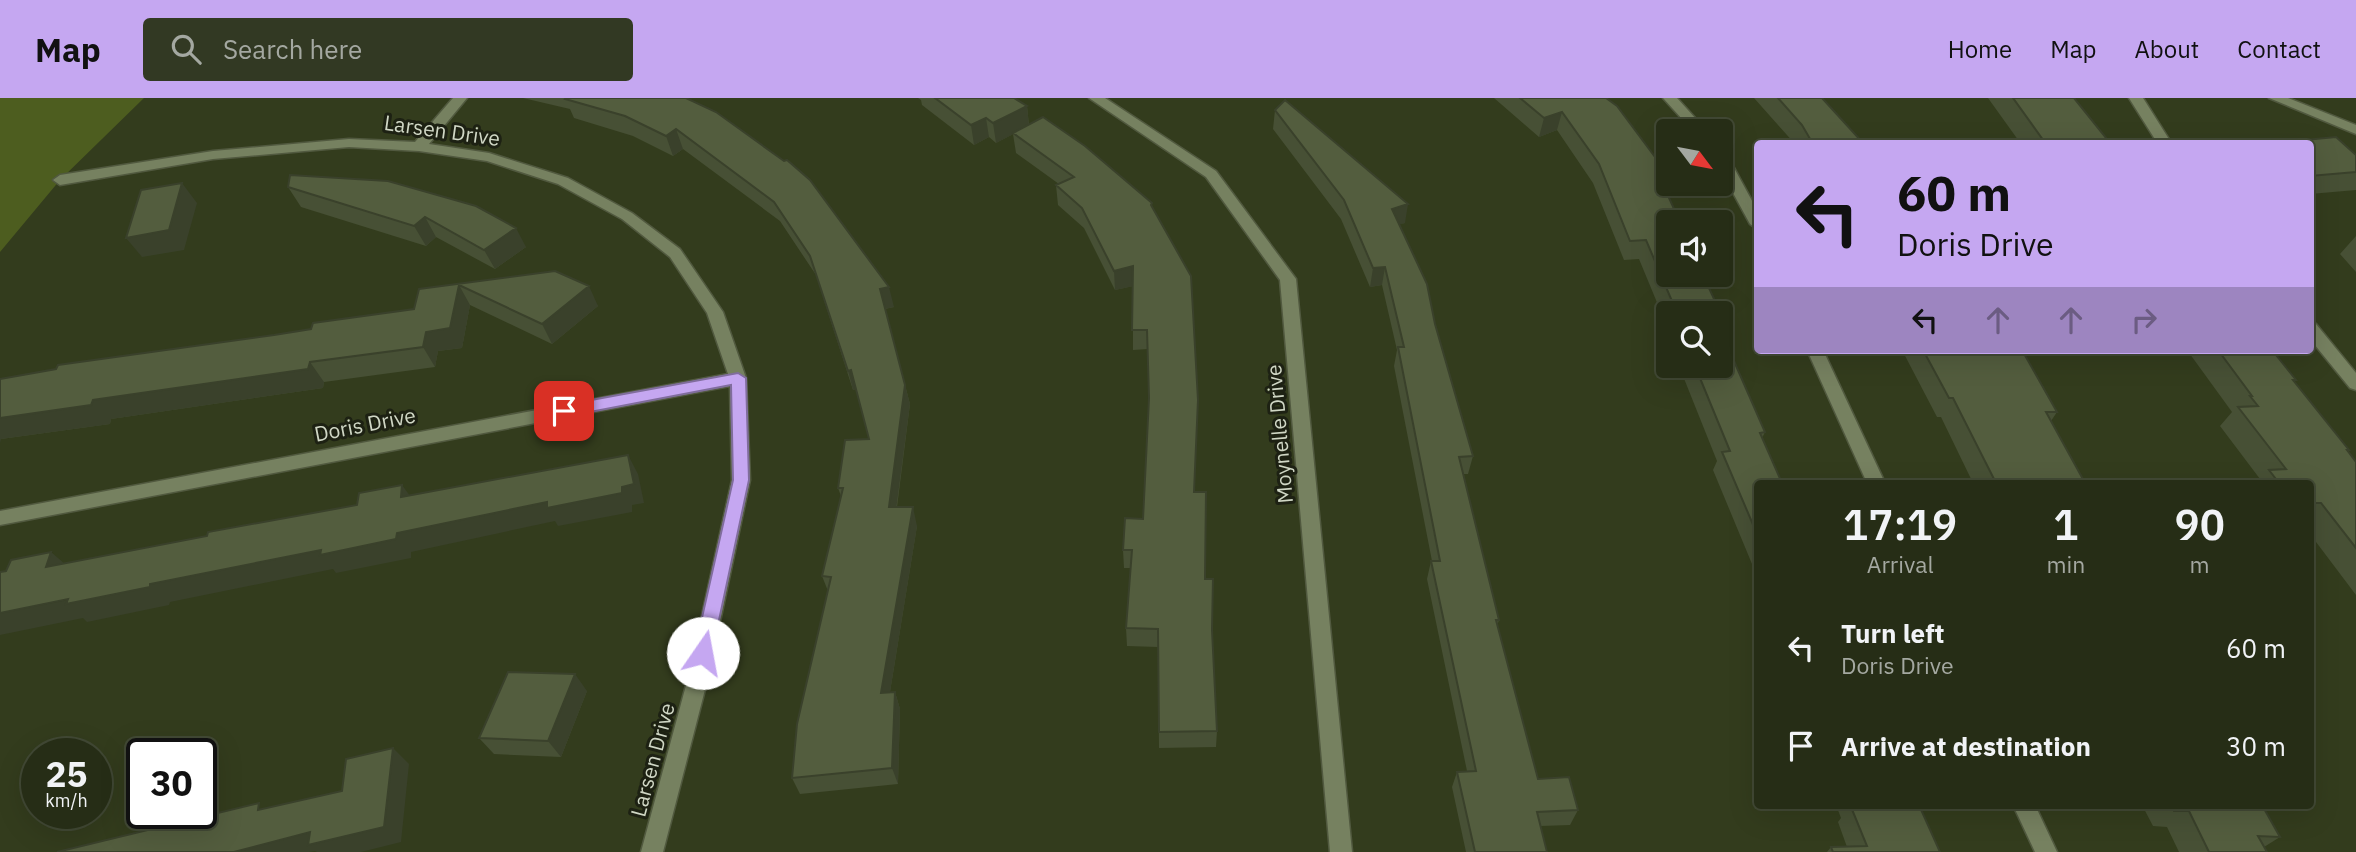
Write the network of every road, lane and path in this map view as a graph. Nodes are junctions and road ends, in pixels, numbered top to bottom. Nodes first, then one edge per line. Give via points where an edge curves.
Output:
1 (460, 98) edge
2 (1096, 98) edge
3 (1670, 98) edge
4 (2136, 98) edge
5 (2276, 98) edge
6 (1689, 119) edge
7 (2356, 130) edge
8 (2162, 140) edge
9 (419, 147) junction
10 (1733, 179) edge
11 (60, 180) dead end
12 (1754, 217) edge
13 (2314, 333) edge
14 (1817, 354) edge
15 (738, 378) junction
16 (2356, 384) edge
17 (1875, 480) edge
18 (0, 518) edge
19 (2026, 809) edge
20 (652, 852) edge
21 (1341, 852) edge
22 (2046, 852) edge

1 - 9 street
2 - 21 street, Moynelle Drive via 1211,174 1288,279
3 - 6 street
4 - 8 street
5 - 7 street
9 - 11 street, Larsen Drive via 349,143 214,155
9 - 15 street, Larsen Drive via 489,157 564,181 626,216 675,253 715,312
10 - 12 street
13 - 16 street
14 - 17 street
15 - 18 street, Doris Drive
15 - 20 street, Larsen Drive via 741,480 698,678
19 - 22 street

